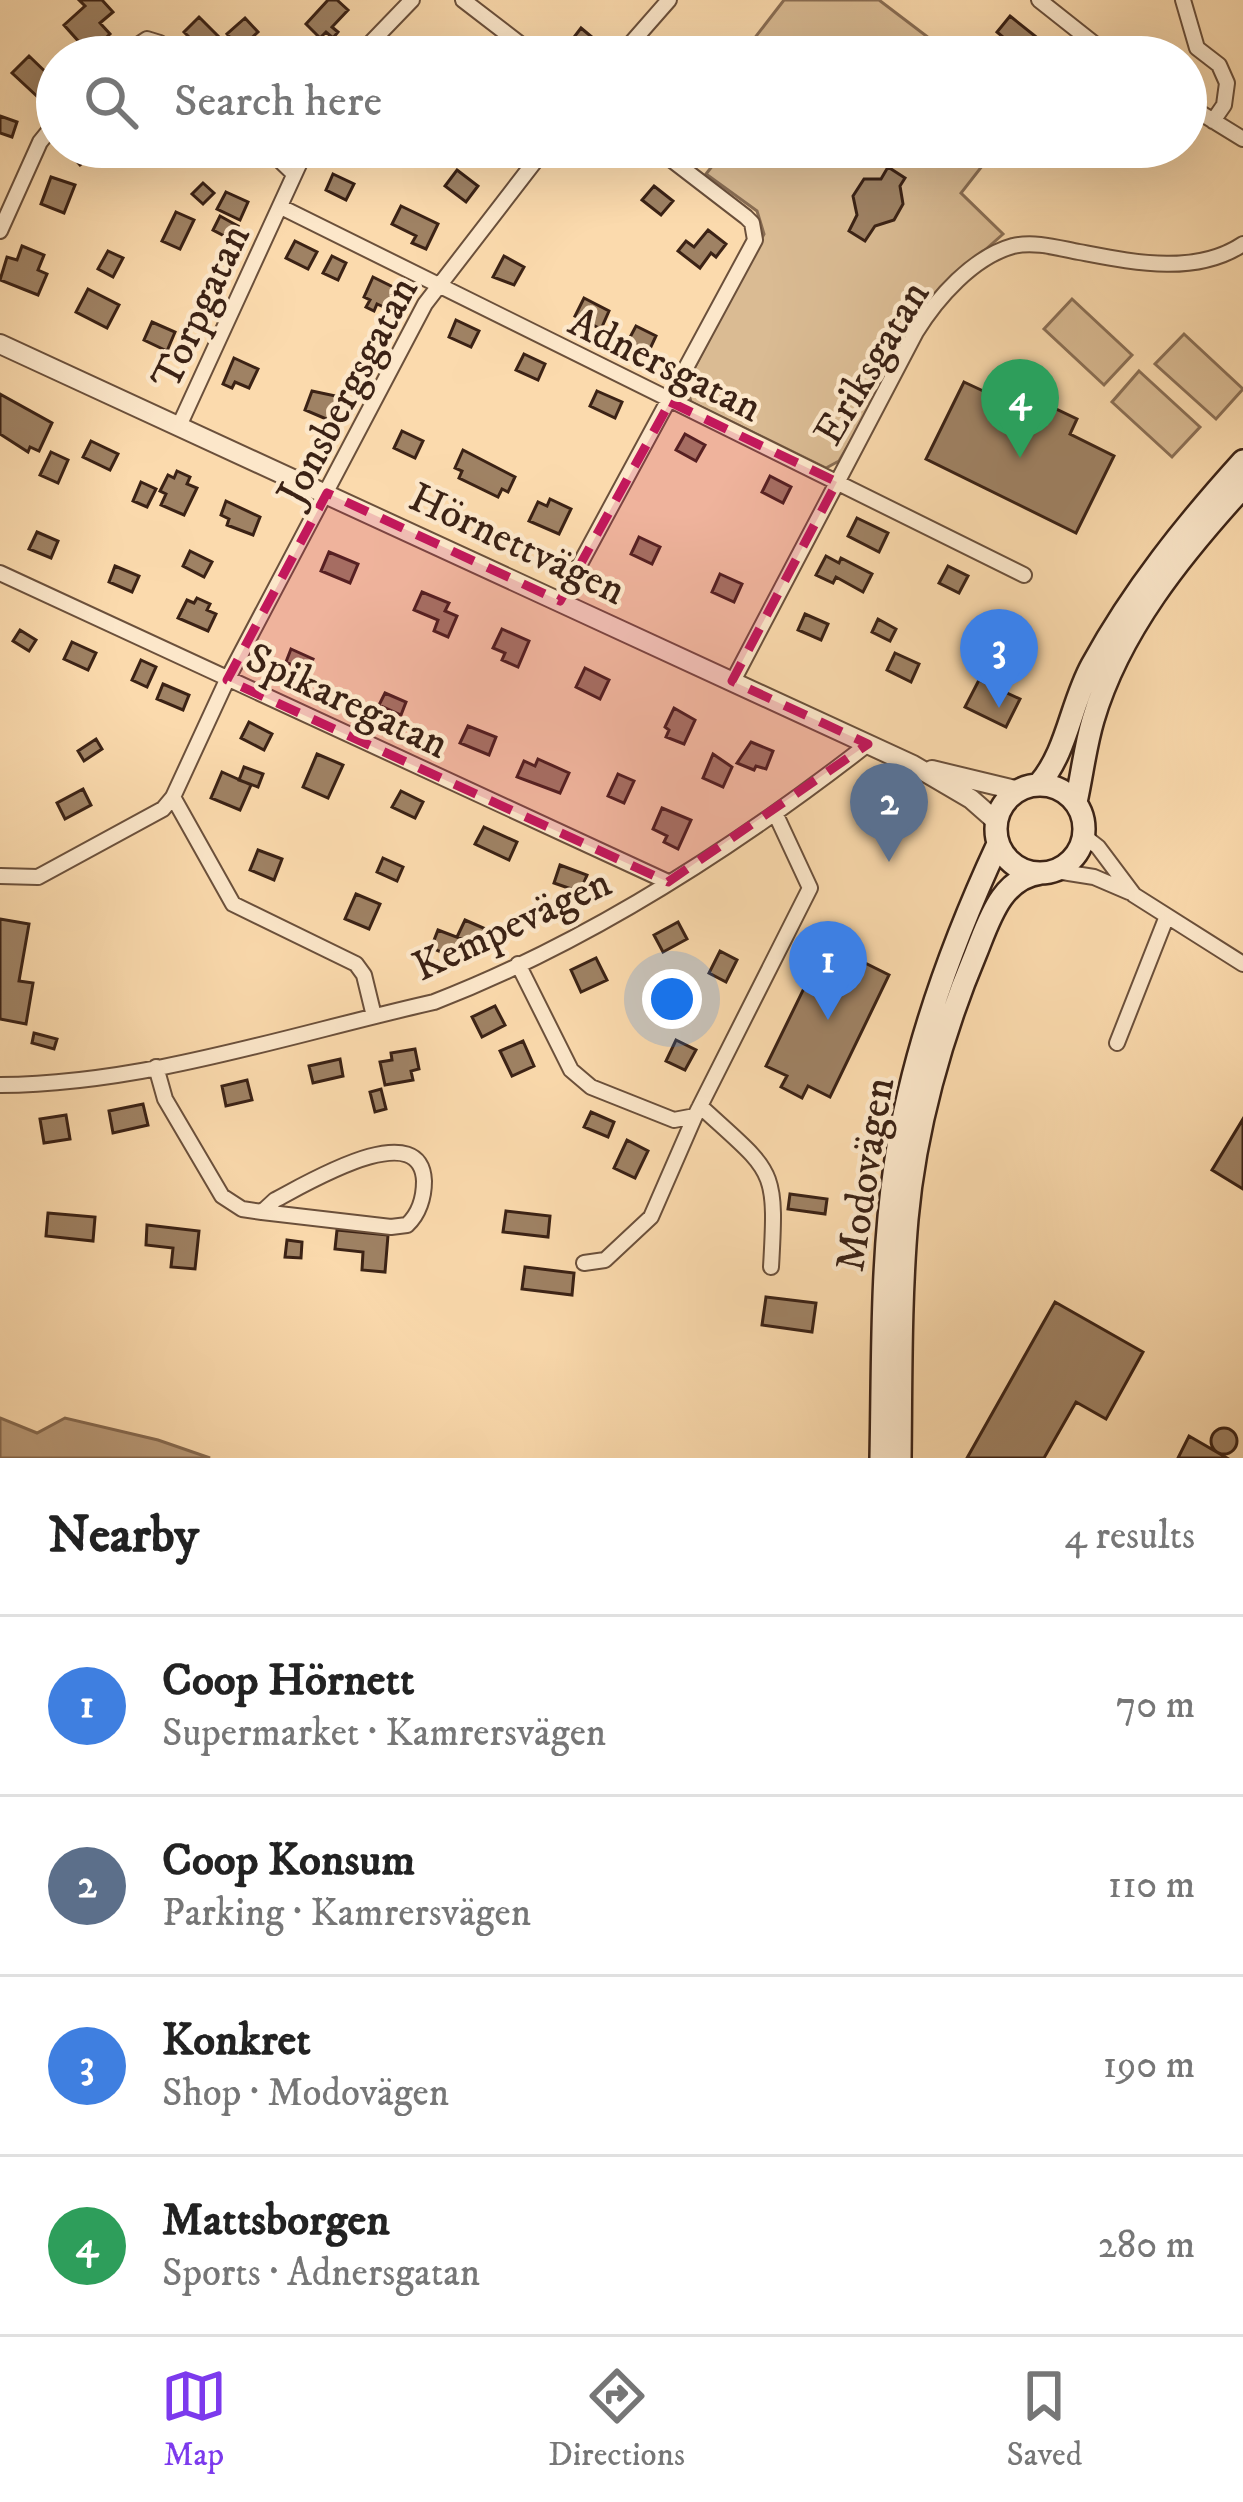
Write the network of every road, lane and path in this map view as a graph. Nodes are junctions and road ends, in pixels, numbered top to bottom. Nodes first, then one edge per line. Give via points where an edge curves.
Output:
1 (382, 0) edge
2 (412, 0) edge
3 (463, 0) edge
4 (669, 0) edge
5 (1039, 0) edge
6 (1184, 0) edge
7 (398, 14) junction
8 (377, 36) edge
9 (510, 36) edge
10 (637, 36) edge
11 (1084, 36) edge
12 (1194, 36) edge
13 (1207, 55) edge
14 (1207, 117) edge
15 (1213, 121) junction
16 (1243, 139) edge
17 (36, 151) edge
18 (288, 168) edge
19 (297, 168) edge
20 (530, 168) edge
21 (682, 168) edge
22 (294, 174) junction
23 (281, 207) junction
24 (0, 231) edge
25 (1243, 244) edge
26 (437, 286) junction
27 (0, 344) edge
28 (670, 402) junction
29 (179, 426) junction
30 (1243, 461) edge
31 (837, 482) junction
32 (1243, 487) edge
33 (327, 493) junction
34 (0, 573) edge
35 (1024, 575) dead end
36 (560, 601) junction
37 (227, 680) junction
38 (733, 681) junction
39 (868, 744) junction
40 (913, 765) junction
41 (1039, 784) junction
42 (1015, 790) junction
43 (172, 797) junction
44 (1076, 802) junction
45 (776, 815) junction
46 (997, 833) junction
47 (1084, 836) junction
48 (1048, 872) junction
49 (0, 875) edge
50 (668, 882) junction
51 (1134, 895) junction
52 (1167, 916) junction
53 (518, 964) junction
54 (1243, 964) edge
55 (374, 1016) junction
56 (1117, 1043) dead end
57 (156, 1067) junction
58 (0, 1084) edge
59 (698, 1111) junction
60 (262, 1212) junction
61 (584, 1263) dead end
62 (771, 1267) dead end
63 (881, 1458) edge
64 (900, 1458) edge

1 - 7 street
2 - 7 street
3 - 9 street
4 - 10 street
5 - 11 street
6 - 12 street
7 - 8 street
13 - 15 street via 1227,83
14 - 15 street
15 - 16 street
17 - 24 street
18 - 22 street
19 - 22 street, Torpgatan
20 - 26 street, Jonsbergsgatan
21 - 28 street via 752,223 752,249
22 - 23 street, Torpgatan
23 - 26 street, Adnersgatan
23 - 29 street, Torpgatan
25 - 31 street, Eriksgatan via 1191,264 1026,244 998,253 932,307
26 - 28 street, Adnersgatan
26 - 33 street, Jonsbergsgatan
27 - 29 street, Hörnettvägen
28 - 31 street, Adnersgatan
28 - 36 street
29 - 33 street, Hörnettvägen
30 - 41 main road via 1126,608
31 - 35 street, Adnersgatan
31 - 38 street, Eriksgatan
32 - 44 main road via 1125,644 1093,722
33 - 36 street, Hörnettvägen
33 - 37 street, Jonsbergsgatan
34 - 37 street, Spikaregatan
36 - 38 street, Hörnettvägen
37 - 43 street, Jonsbergsgatan
37 - 50 street, Spikaregatan
38 - 39 street, Hörnettvägen
39 - 40 street, Hörnettvägen
39 - 45 street, Kempevägen
40 - 42 street
40 - 46 street, Hörnettvägen via 971,799
41 - 42 main road
41 - 44 main road
42 - 46 main road
43 - 49 street via 38,877
43 - 55 street via 233,904 356,964
44 - 47 main road
45 - 50 street, Kempevägen
45 - 59 street via 810,888
46 - 48 main road via 1015,866
46 - 63 main road, Modovägen via 933,1011 901,1131 884,1294
47 - 48 main road via 1069,863
47 - 51 street
48 - 51 street via 1094,877
48 - 64 main road, Modovägen via 1026,875 994,909 950,1019 928,1105 907,1216
50 - 53 street, Kempevägen
51 - 52 street
52 - 54 street
52 - 56 street
53 - 55 street, Kempevägen via 434,1002
53 - 59 street via 571,1070 591,1087 674,1120
55 - 57 street, Kempevägen
57 - 58 street, Kempevägen
57 - 60 street via 165,1099 222,1196
59 - 61 street via 651,1216 605,1260
59 - 62 street via 769,1175
60 - 60 street via 407,1225 421,1204 424,1178 407,1155 378,1153

